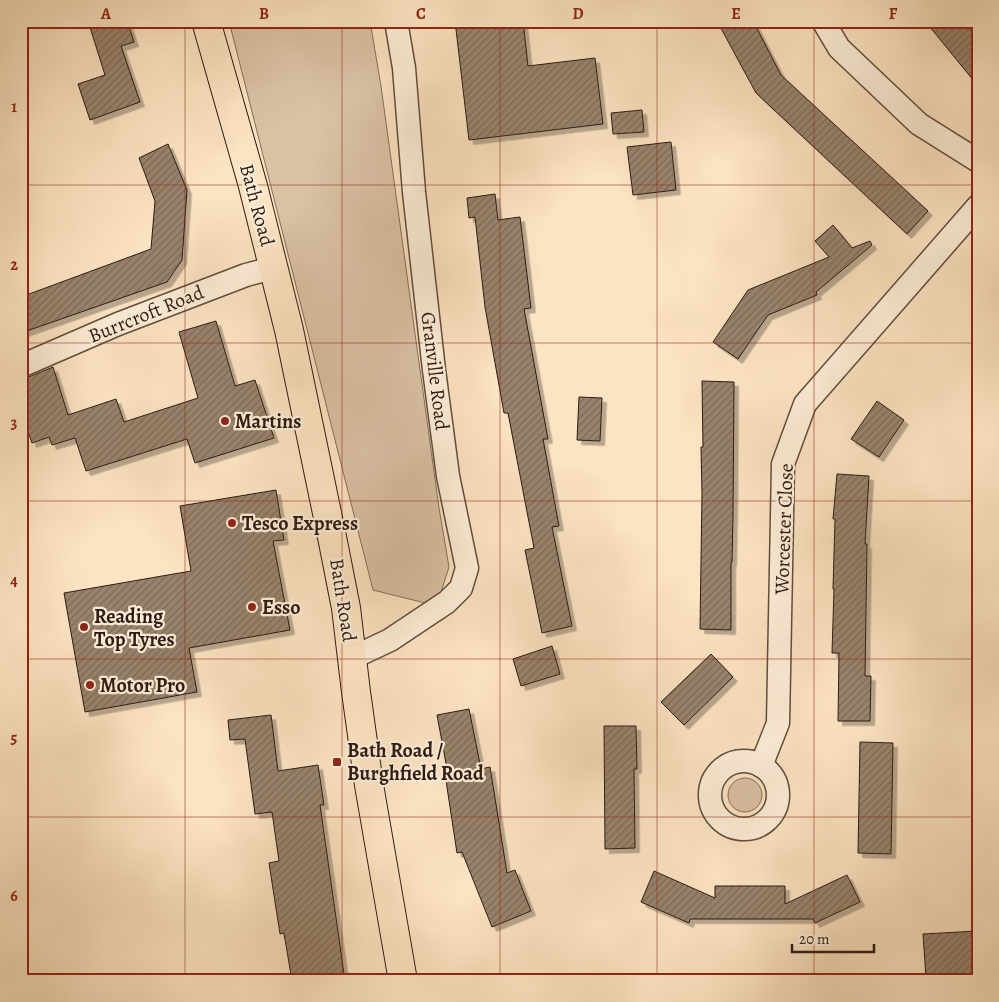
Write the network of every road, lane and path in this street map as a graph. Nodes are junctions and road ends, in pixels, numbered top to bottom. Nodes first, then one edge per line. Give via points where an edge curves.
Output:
1 (206, 21) edge
2 (396, 21) edge
3 (823, 21) edge
4 (978, 161) edge
5 (978, 206) edge
6 (273, 268) junction
7 (21, 366) edge
8 (352, 658) junction
9 (760, 766) dead end
10 (403, 981) edge

1 - 6 main road, Bath Road
2 - 8 street, Granville Road via 404,68 434,370 448,476 467,568 461,588 447,602 390,640
3 - 4 street via 839,48 919,124
5 - 9 street, Worcester Close via 805,404 783,464 778,723
6 - 7 street, Burrcroft Road via 246,275 118,324
6 - 8 main road, Bath Road via 289,330 346,608
8 - 10 main road, Bath Road

